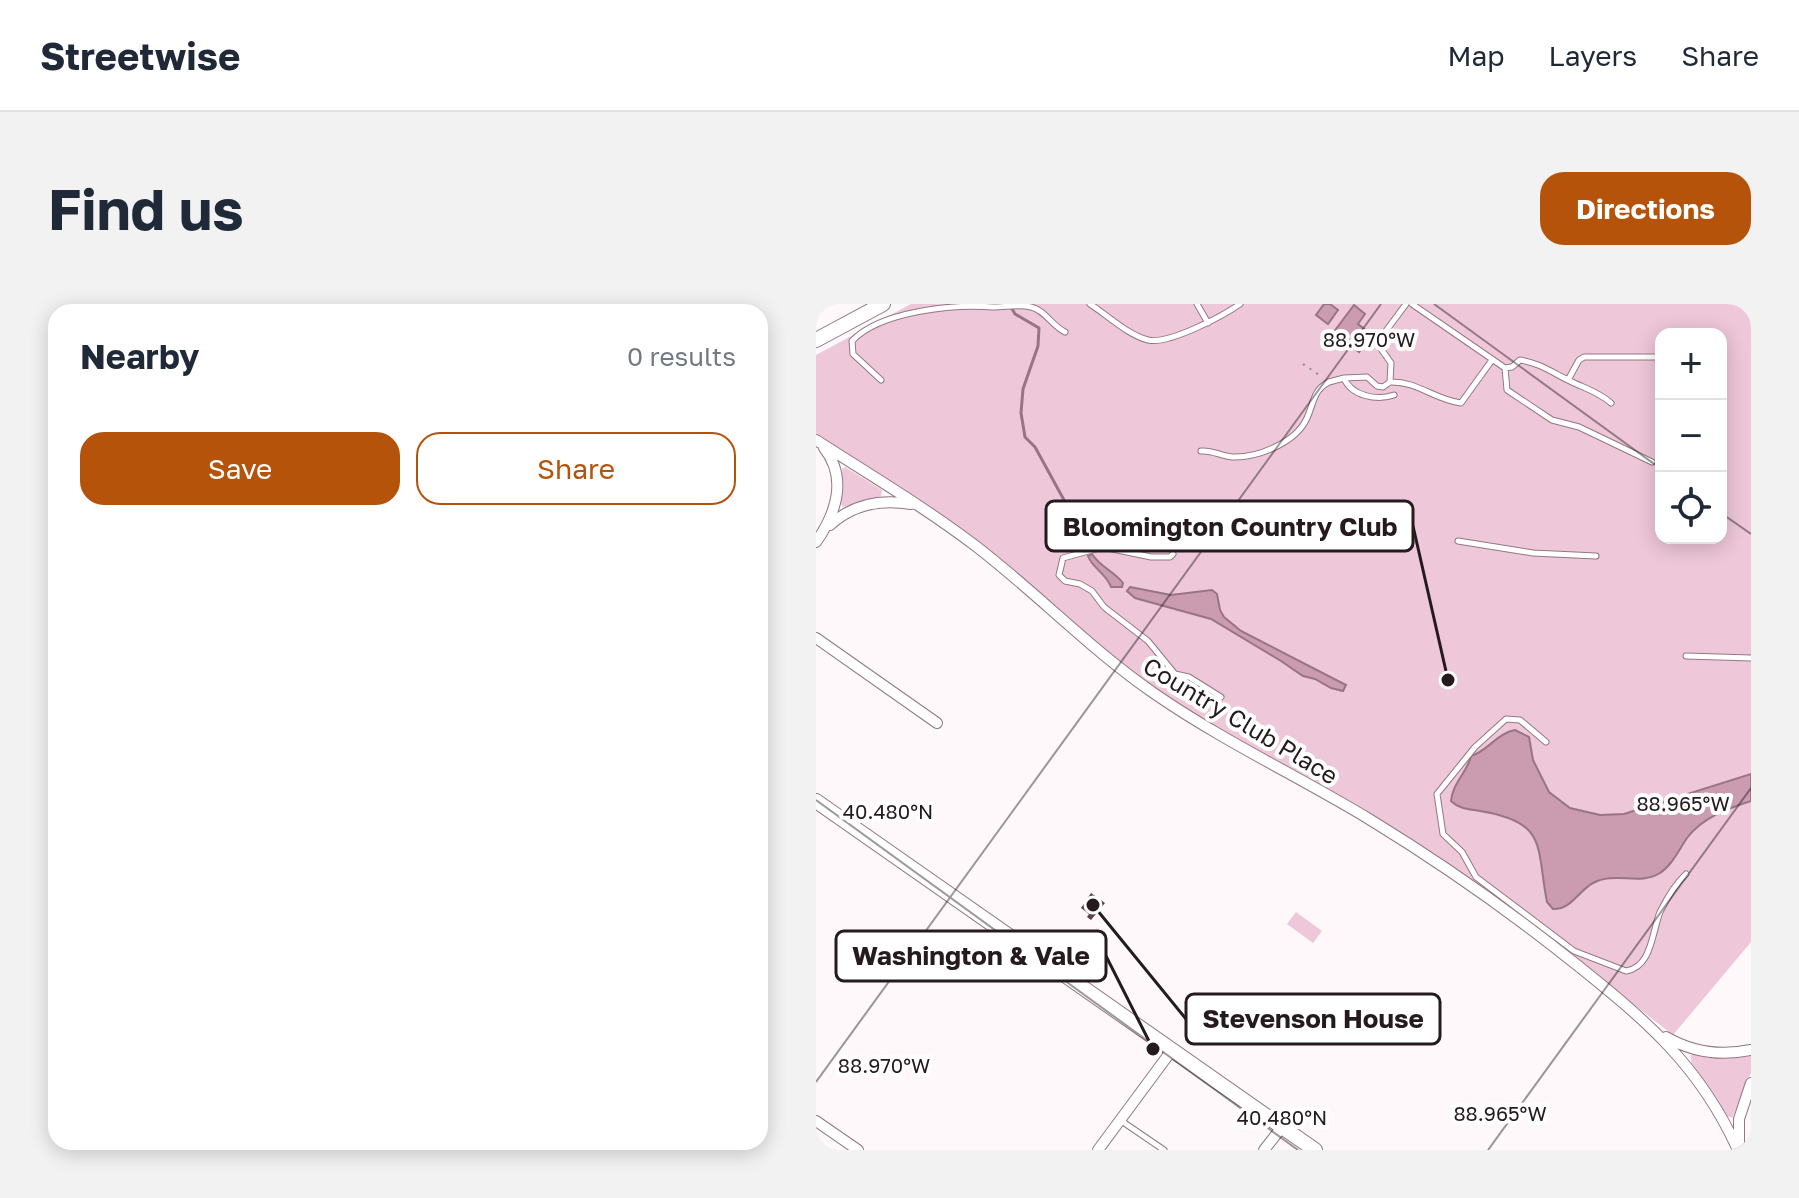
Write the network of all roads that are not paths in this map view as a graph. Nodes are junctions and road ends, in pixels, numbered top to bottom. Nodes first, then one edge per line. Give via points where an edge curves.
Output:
1 (883, 304) edge
2 (1090, 304) edge
3 (1197, 304) edge
4 (1240, 304) edge
5 (1406, 304) edge
6 (1412, 304) edge
7 (1208, 323) junction
8 (1065, 332) dead end
9 (816, 340) edge
10 (1655, 357) edge
11 (1492, 360) junction
12 (1505, 368) junction
13 (1344, 378) junction
14 (881, 380) dead end
15 (1568, 380) junction
16 (1390, 382) junction
17 (1394, 395) dead end
18 (1611, 403) dead end
19 (818, 441) edge
20 (1201, 451) dead end
21 (1652, 462) dead end
22 (917, 505) junction
23 (1293, 527) dead end
24 (824, 530) junction
25 (1458, 541) dead end
26 (816, 542) edge
27 (1092, 549) junction
28 (1173, 554) dead end
29 (1596, 556) dead end
30 (816, 638) edge
31 (1686, 656) dead end
32 (1751, 658) edge
33 (1221, 697) dead end
34 (937, 723) dead end
35 (1546, 742) dead end
36 (816, 801) edge
37 (1686, 874) dead end
38 (1652, 1027) junction
39 (1172, 1050) junction
40 (1751, 1050) edge
41 (1751, 1083) edge
42 (1120, 1120) junction
43 (816, 1121) edge
44 (1282, 1127) junction
45 (858, 1150) edge
46 (1098, 1150) edge
47 (1164, 1150) edge
48 (1264, 1150) edge
49 (1315, 1150) edge
50 (1738, 1150) edge

1 - 9 main road
2 - 7 lane via 1151,341
3 - 7 lane
4 - 7 lane
5 - 16 lane via 1377,343 1391,363
6 - 11 lane
8 - 14 lane via 1036,309 1017,306 963,305 887,320 851,343 853,354
10 - 15 lane via 1584,357
11 - 12 lane
11 - 16 lane via 1461,403 1440,399 1417,385
12 - 15 lane via 1527,361
12 - 21 lane via 1507,390 1536,410
13 - 16 lane via 1367,377 1383,387
13 - 17 lane via 1359,393
13 - 20 lane via 1317,391 1304,423 1282,443 1233,457
15 - 18 lane
19 - 22 street, Country Club Place
19 - 24 street via 830,455 838,485
22 - 24 street via 864,505
22 - 38 street, Country Club Place via 978,548 1155,694 1419,851 1553,947
23 - 27 lane via 1262,522 1234,509 1180,531 1137,535
24 - 26 street
25 - 29 lane
27 - 28 lane via 1151,557
27 - 33 lane via 1063,558 1061,578 1092,591 1148,641 1175,674
30 - 34 street
31 - 32 lane
35 - 37 lane via 1520,720 1506,719 1437,794 1443,834 1459,848 1476,877 1574,951 1626,971 1643,960 1661,911
36 - 39 main road
38 - 40 street, Country Club Place via 1699,1050
38 - 50 street, Country Club Place via 1702,1085
39 - 42 street
39 - 44 main road
41 - 50 street, Country Club Place via 1739,1119
42 - 46 street
42 - 47 lane
43 - 45 street
44 - 48 street
44 - 49 main road

